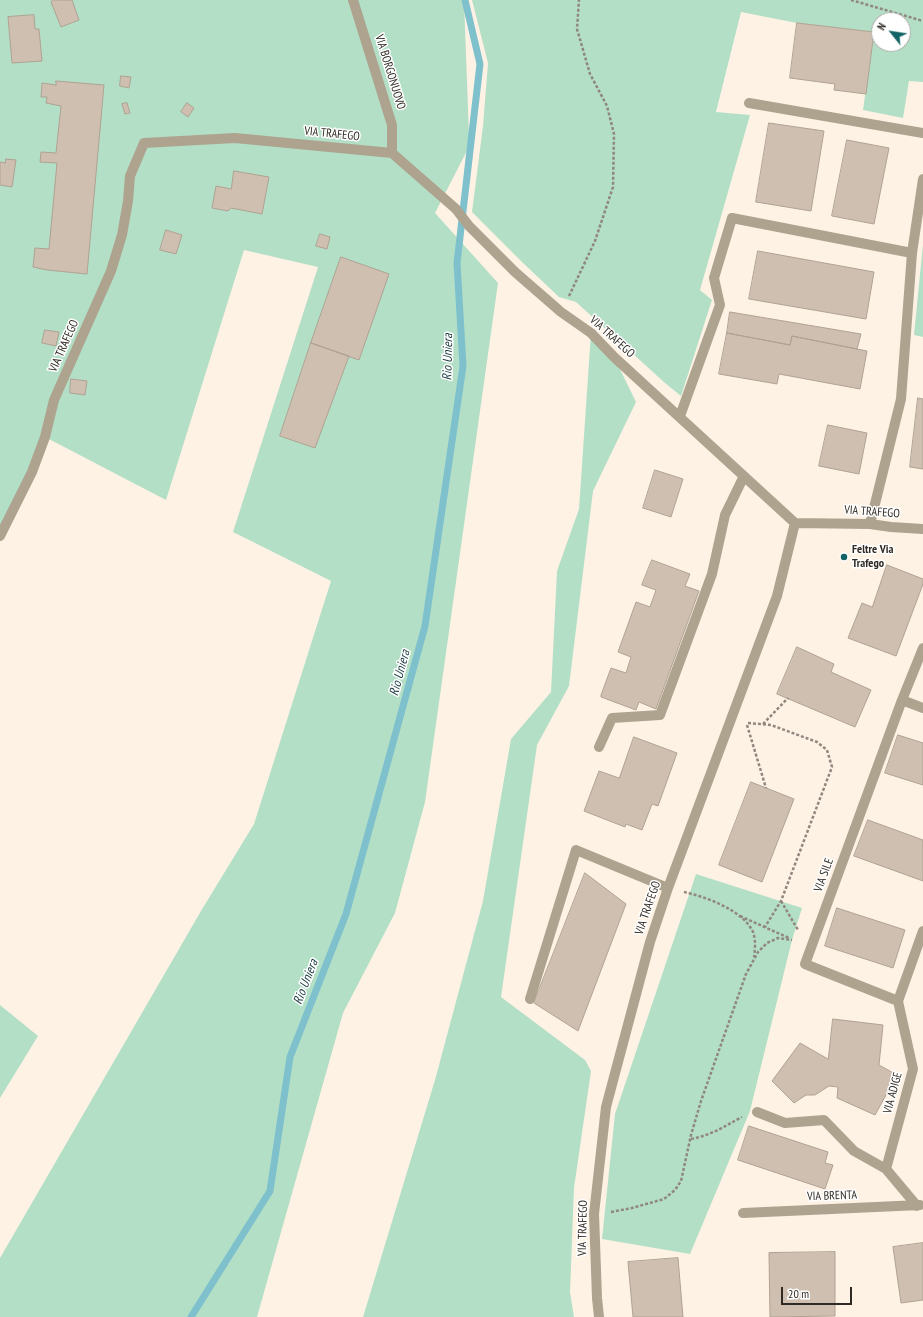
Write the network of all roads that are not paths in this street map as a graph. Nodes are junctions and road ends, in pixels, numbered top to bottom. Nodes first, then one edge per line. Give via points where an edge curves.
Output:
1 (353, 0) edge
2 (749, 103) dead end
3 (923, 133) edge
4 (392, 153) junction
5 (923, 179) edge
6 (912, 254) junction
7 (680, 416) junction
8 (744, 476) junction
9 (795, 523) junction
10 (870, 524) junction
11 (923, 529) edge
12 (0, 536) edge
13 (923, 648) edge
14 (902, 700) junction
15 (923, 708) edge
16 (599, 747) dead end
17 (668, 888) junction
18 (923, 931) edge
19 (530, 999) dead end
20 (898, 1001) junction
21 (757, 1112) road end
22 (886, 1169) junction
23 (920, 1205) edge
24 (743, 1213) dead end
25 (599, 1317) edge

1 - 4 street, VIA BORGONUOVO via 392,125
2 - 3 street
4 - 7 street, VIA TRAFEGO via 456,209 469,226 516,272 561,312 591,333
4 - 12 street, VIA TRAFEGO via 235,138 144,143 130,176 122,235 112,271 54,400 45,437 32,472
5 - 6 street
6 - 7 street via 732,218 714,278 720,305
6 - 10 street via 901,400
7 - 8 street, VIA TRAFEGO
8 - 9 street, VIA TRAFEGO
8 - 16 street via 725,516 712,574 660,714 612,718
9 - 10 street, VIA TRAFEGO
9 - 17 street, VIA TRAFEGO via 778,596
10 - 11 street, VIA TRAFEGO
13 - 14 street
14 - 15 street
14 - 20 street, VIA SILE via 805,964
17 - 19 street via 576,850
17 - 25 street, VIA TRAFEGO via 650,942 606,1107 594,1214
18 - 20 street
20 - 22 street, VIA ADIGE via 913,1069
21 - 22 street via 785,1123 824,1120 854,1151
22 - 23 street
23 - 24 street, VIA BRENTA

